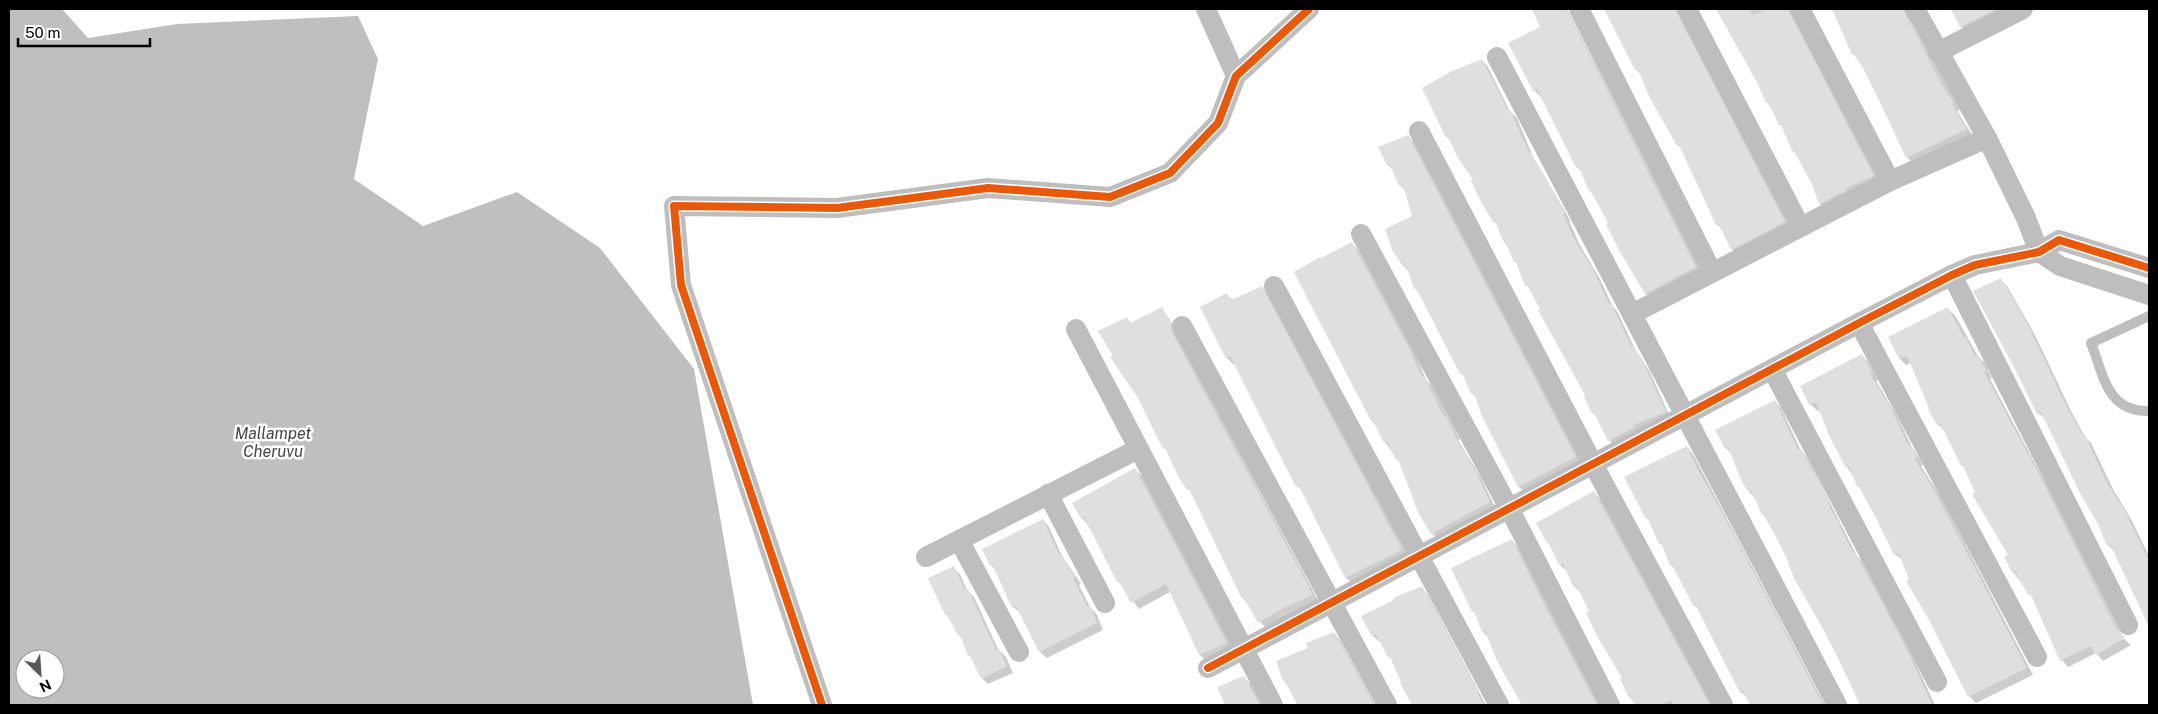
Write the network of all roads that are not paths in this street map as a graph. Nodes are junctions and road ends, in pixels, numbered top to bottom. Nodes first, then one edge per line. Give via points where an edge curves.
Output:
1 (1206, 9) edge
2 (1309, 9) edge
3 (1578, 9) edge
4 (1687, 9) edge
5 (1800, 9) edge
6 (1915, 9) edge
7 (2023, 9) edge
8 (1938, 52) junction
9 (1498, 57) dead end
10 (1236, 76) junction
11 (1419, 131) dead end
12 (1987, 138) junction
13 (1890, 181) junction
14 (1800, 226) junction
15 (1361, 234) dead end
16 (2039, 252) junction
17 (2149, 268) edge
18 (1712, 272) junction
19 (1952, 275) junction
20 (1274, 286) dead end
21 (2149, 295) edge
22 (1632, 314) junction
23 (2149, 316) edge
24 (1859, 323) junction
25 (1182, 326) dead end
26 (1076, 329) dead end
27 (1772, 368) junction
28 (2149, 412) edge
29 (1685, 415) junction
30 (1138, 449) junction
31 (1593, 464) junction
32 (1048, 494) junction
33 (1509, 508) junction
34 (959, 540) junction
35 (1419, 556) junction
36 (926, 557) dead end
37 (1333, 602) junction
38 (1105, 603) dead end
39 (2128, 625) dead end
40 (1243, 650) junction
41 (1019, 652) dead end
42 (2037, 656) dead end
43 (1208, 668) dead end
44 (1937, 682) dead end
45 (822, 705) edge
46 (1273, 705) edge
47 (1387, 705) edge
48 (1499, 705) edge
49 (1610, 705) edge
50 (1724, 705) edge
51 (1837, 705) edge

1 - 10 street
2 - 10 street
3 - 18 street
4 - 14 street
5 - 13 street
6 - 8 street
7 - 8 street
8 - 12 street
9 - 22 street
10 - 45 street via 1218,123 1170,173 1110,197 988,188 837,208 674,206 681,285
11 - 31 street
12 - 13 street
12 - 16 street
13 - 14 street
14 - 18 street
15 - 33 street
16 - 17 street via 2059,240
16 - 19 street via 1975,265
16 - 21 street via 2060,266
18 - 22 street
19 - 24 street
19 - 39 street
20 - 35 street
22 - 29 street
23 - 28 lane via 2090,344 2112,397 2125,408
24 - 27 street
24 - 42 street
25 - 37 street
26 - 30 street
27 - 29 street
27 - 44 street
29 - 31 street
29 - 51 street
30 - 32 street
30 - 40 street
31 - 33 street
31 - 50 street
32 - 34 street
32 - 38 street
33 - 35 street
33 - 49 street
34 - 36 street
34 - 41 street
35 - 37 street
35 - 48 street
37 - 40 street
37 - 47 street
40 - 43 street
40 - 46 street

